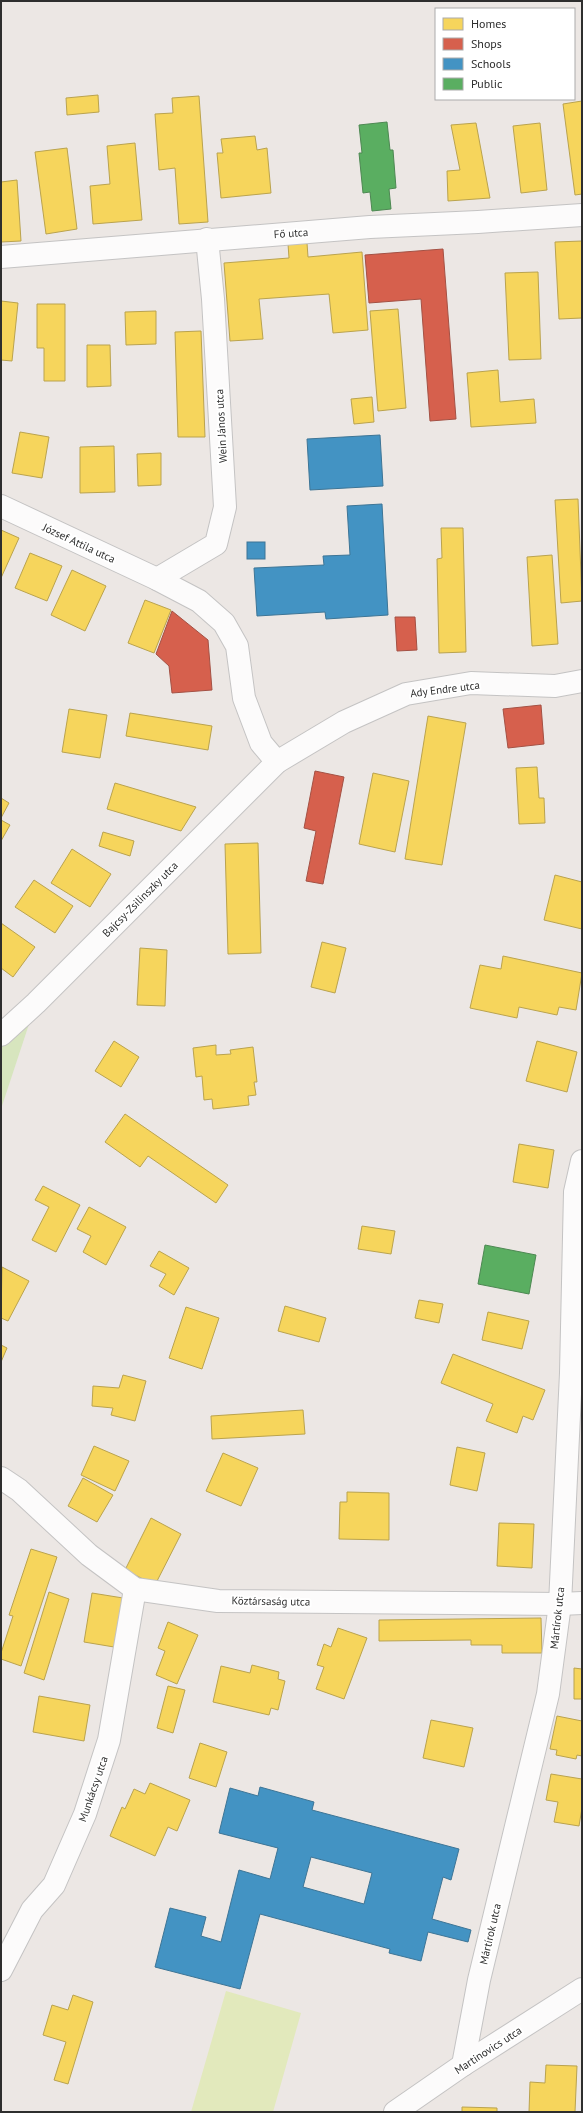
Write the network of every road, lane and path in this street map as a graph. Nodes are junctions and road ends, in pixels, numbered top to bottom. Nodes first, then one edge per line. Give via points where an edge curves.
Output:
1 (582, 215) edge
2 (207, 239) junction
3 (1, 257) edge
4 (1, 506) edge
5 (157, 579) junction
6 (582, 681) edge
7 (277, 762) junction
8 (1, 1035) edge
9 (582, 1161) edge
10 (1, 1478) edge
11 (135, 1590) junction
12 (582, 1603) edge
13 (560, 1604) junction
14 (1, 1970) edge
15 (582, 1989) edge
16 (464, 2065) junction
17 (395, 2112) edge

1 - 2 street, Fő utca
2 - 3 street, Fő utca
2 - 5 street, Wein János utca via 225,507 216,544
4 - 5 street, József Attila utca
5 - 7 street, József Attila utca via 199,601 224,623 237,646 244,698 261,743
6 - 7 street, Ady Endre utca via 555,686 471,683 406,694 344,722
7 - 8 street, Bajcsy-Zsilinszky utca
9 - 13 street, Mártírok utca via 575,1192 571,1373
10 - 11 street, Köztársaság utca via 19,1490 89,1555
11 - 13 street, Köztársaság utca via 218,1601
11 - 14 street, Munkácsy utca via 109,1740 85,1814 54,1885 32,1910
12 - 13 street, Köztársaság utca
13 - 16 street, Mártírok utca via 548,1694 479,1980
15 - 16 street, Martinovics utca
16 - 17 street, Martinovics utca

